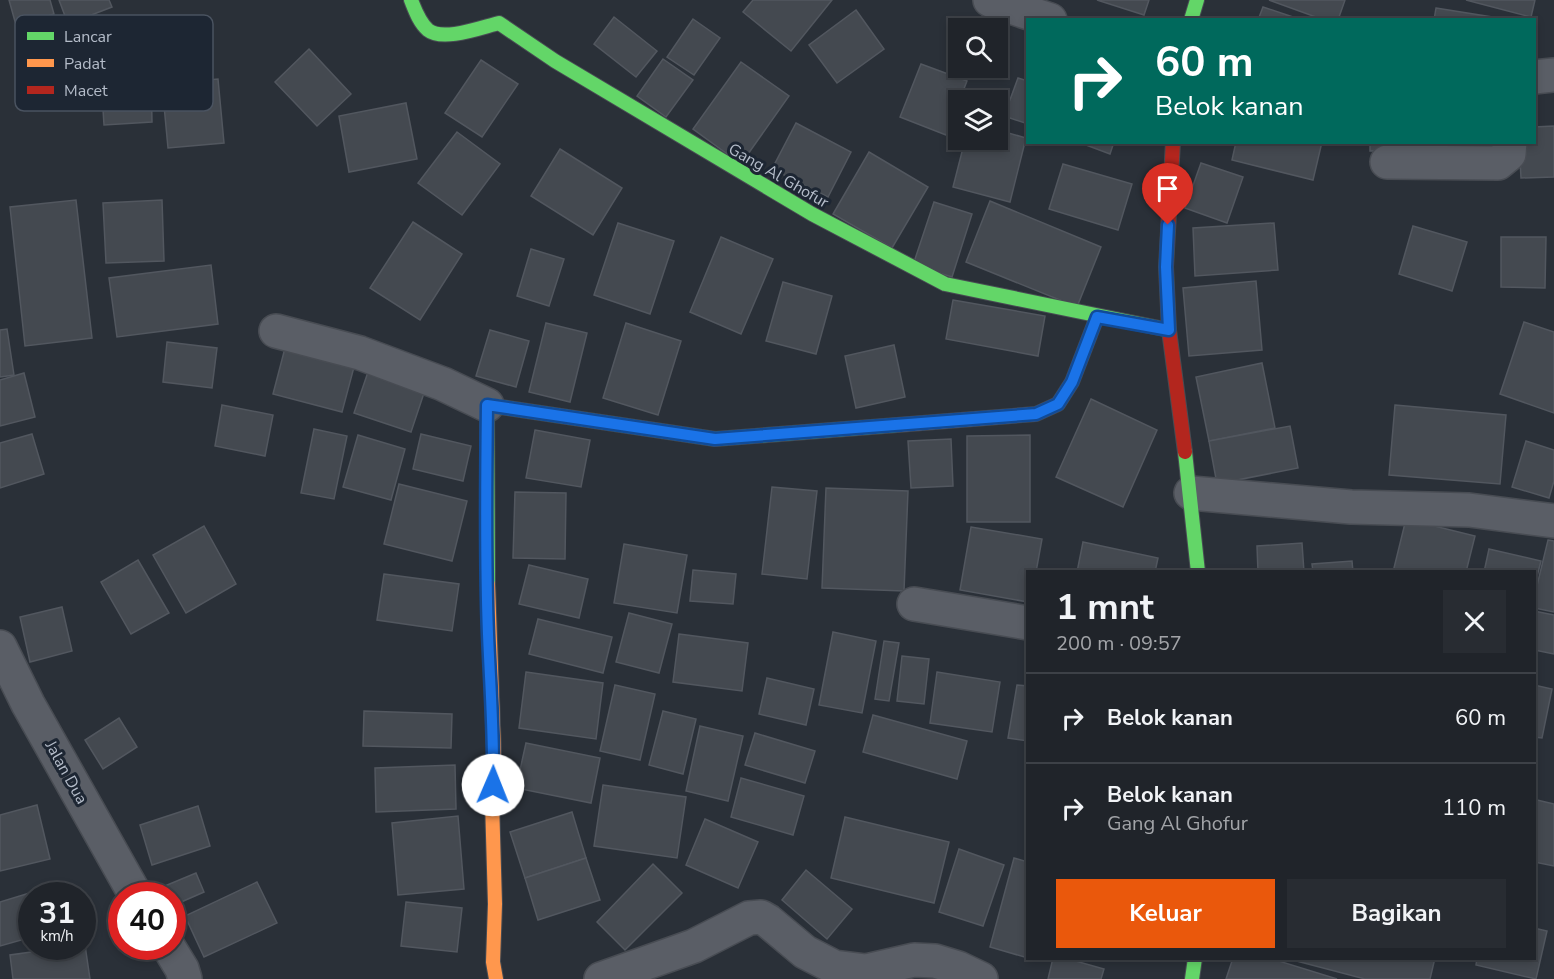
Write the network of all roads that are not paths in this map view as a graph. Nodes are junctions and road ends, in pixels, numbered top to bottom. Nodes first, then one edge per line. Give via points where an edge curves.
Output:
1 (411, 0) edge
2 (990, 0) edge
3 (1197, 0) edge
4 (1044, 18) edge
5 (1192, 18) edge
6 (1554, 75) edge
7 (1536, 77) edge
8 (1173, 144) edge
9 (1510, 144) edge
10 (1387, 162) dead end
11 (1097, 317) junction
12 (1169, 330) junction
13 (276, 332) dead end
14 (487, 405) junction
15 (1191, 493) junction
16 (1554, 521) edge
17 (1198, 570) edge
18 (914, 604) dead end
19 (1026, 623) edge
20 (0, 647) edge
21 (128, 882) edge
22 (177, 960) edge
23 (1195, 960) edge
24 (185, 979) edge
25 (496, 979) edge
26 (601, 979) edge
27 (981, 979) edge
28 (1192, 979) edge

1 - 11 street, Gang Al Ghofur via 431,32 442,35 499,23 555,61 812,214 945,284
2 - 4 street
3 - 5 street
6 - 7 street
8 - 12 street via 1166,267
9 - 10 street via 1509,154 1498,163
11 - 12 street, Gang Al Ghofur
11 - 14 street via 1072,382 1058,404 1036,414 715,439
12 - 15 street
13 - 14 street via 360,353
14 - 25 street
15 - 16 street via 1351,507 1469,510
15 - 17 street
18 - 19 street
20 - 21 street, Jalan Dua
22 - 24 street
23 - 28 street
26 - 27 street via 694,946 748,918 761,917 806,952 834,967 866,970 914,960 935,961

